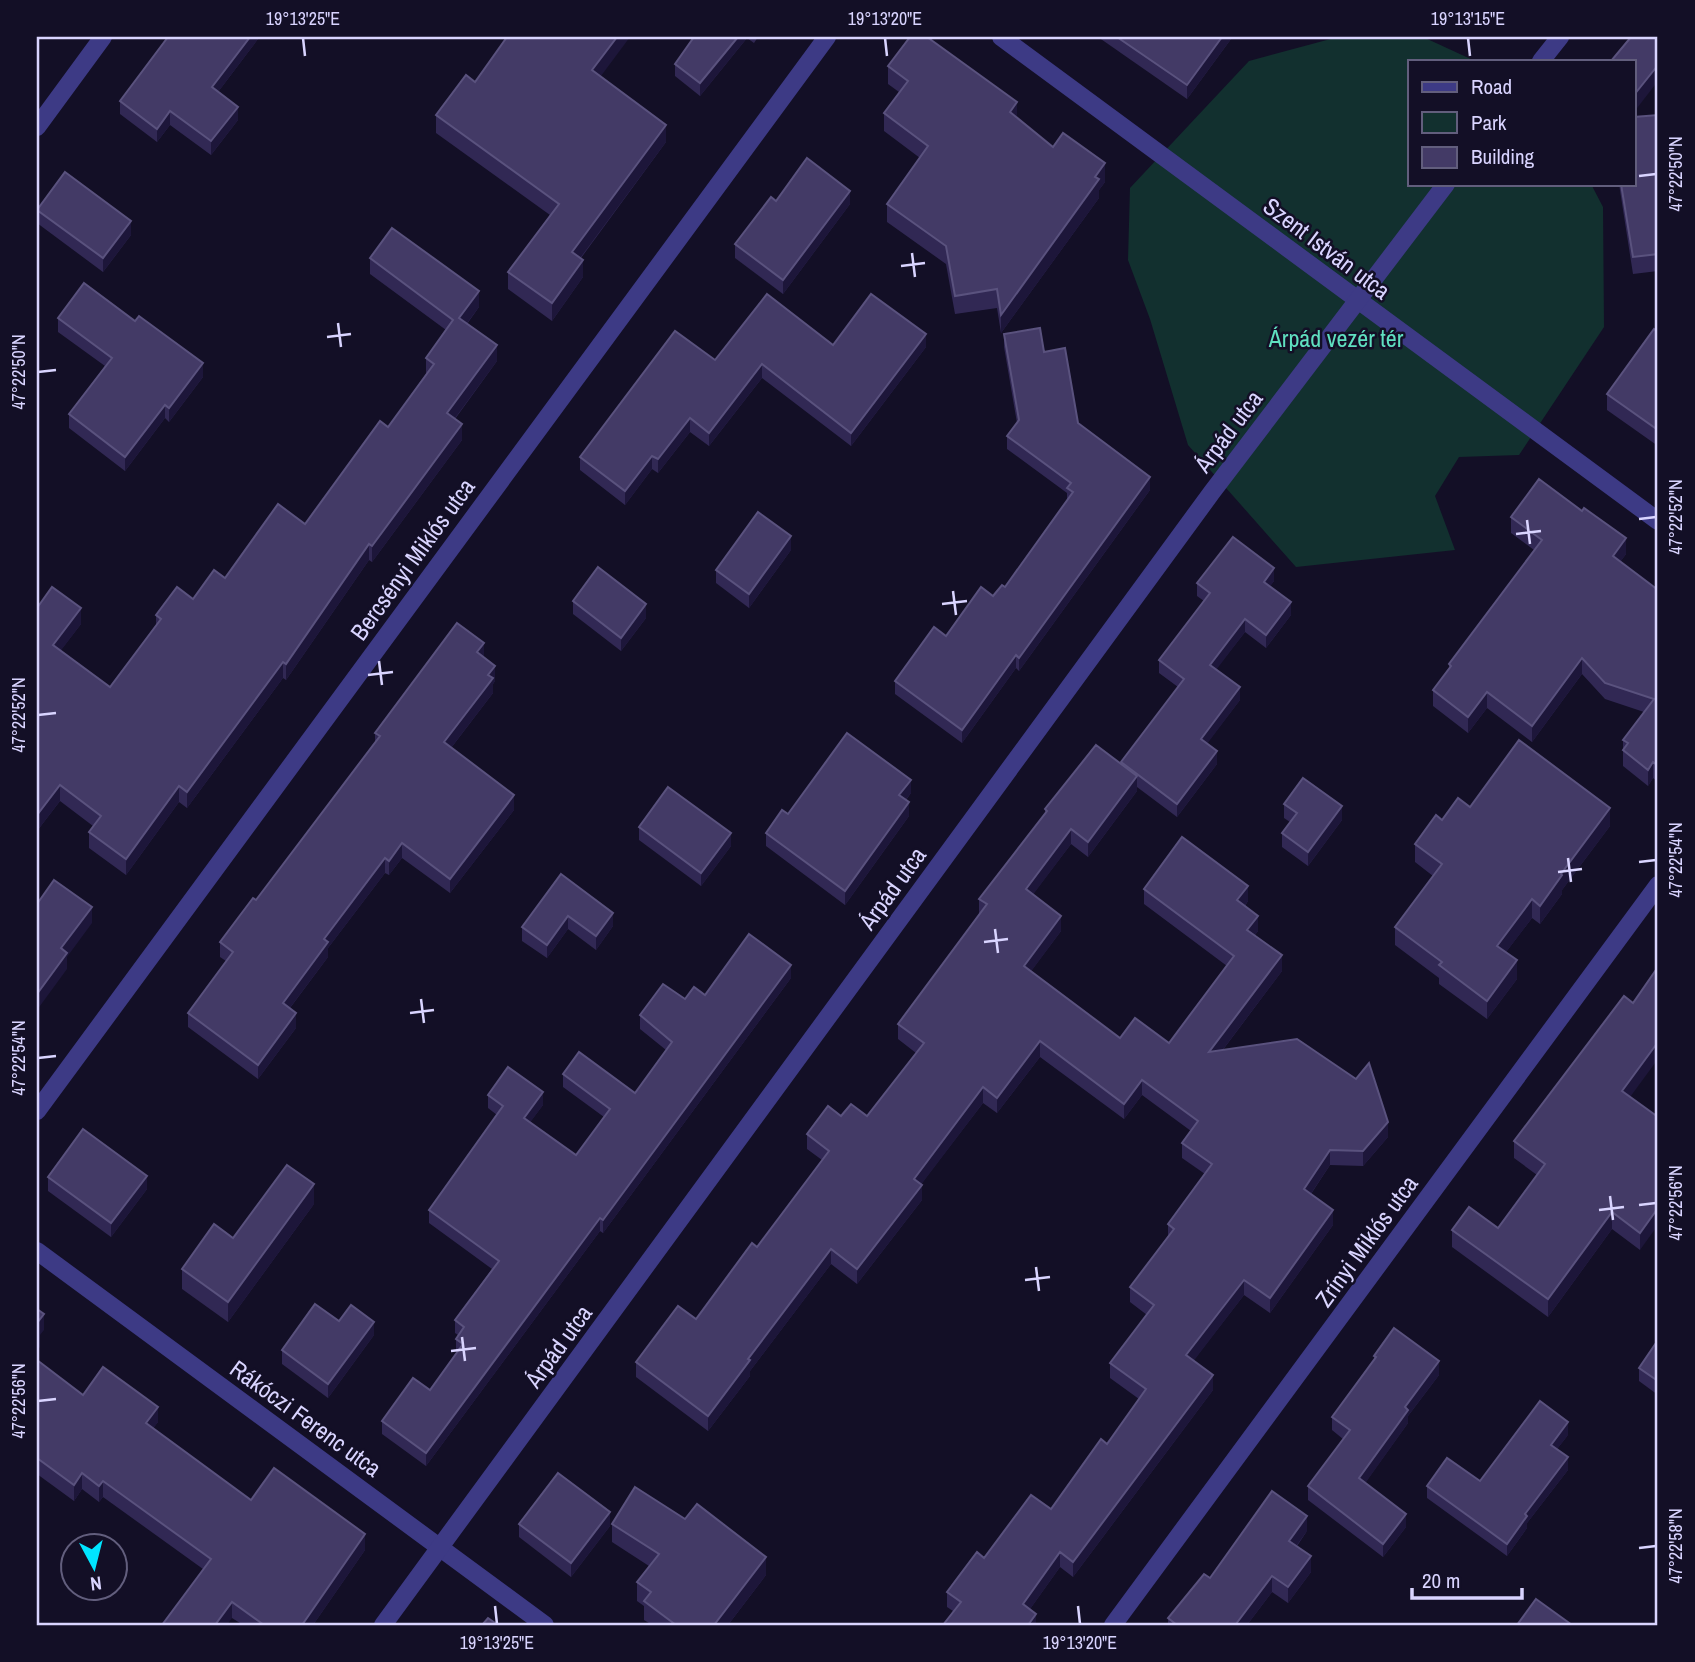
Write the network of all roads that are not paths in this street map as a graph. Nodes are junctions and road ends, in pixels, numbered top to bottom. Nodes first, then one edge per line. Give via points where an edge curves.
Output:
1 (103, 37) edge
2 (827, 37) edge
3 (1001, 37) edge
4 (1560, 37) edge
5 (1542, 60) edge
6 (37, 127) edge
7 (1444, 186) edge
8 (1357, 300) junction
9 (1658, 521) edge
10 (1658, 885) edge
11 (37, 1111) edge
12 (37, 1251) edge
13 (440, 1548) junction
14 (383, 1625) edge
15 (545, 1625) edge
16 (1113, 1625) edge

1 - 6 street
2 - 11 street, Bercsényi Miklós utca
3 - 8 street, Szent István utca
4 - 5 street
7 - 8 street, Árpád utca
8 - 9 street, Szent István utca
8 - 13 street, Árpád utca
10 - 16 street, Zrínyi Miklós utca
12 - 13 street, Rákóczi Ferenc utca
13 - 14 street, Árpád utca
13 - 15 street, Rákóczi Ferenc utca

